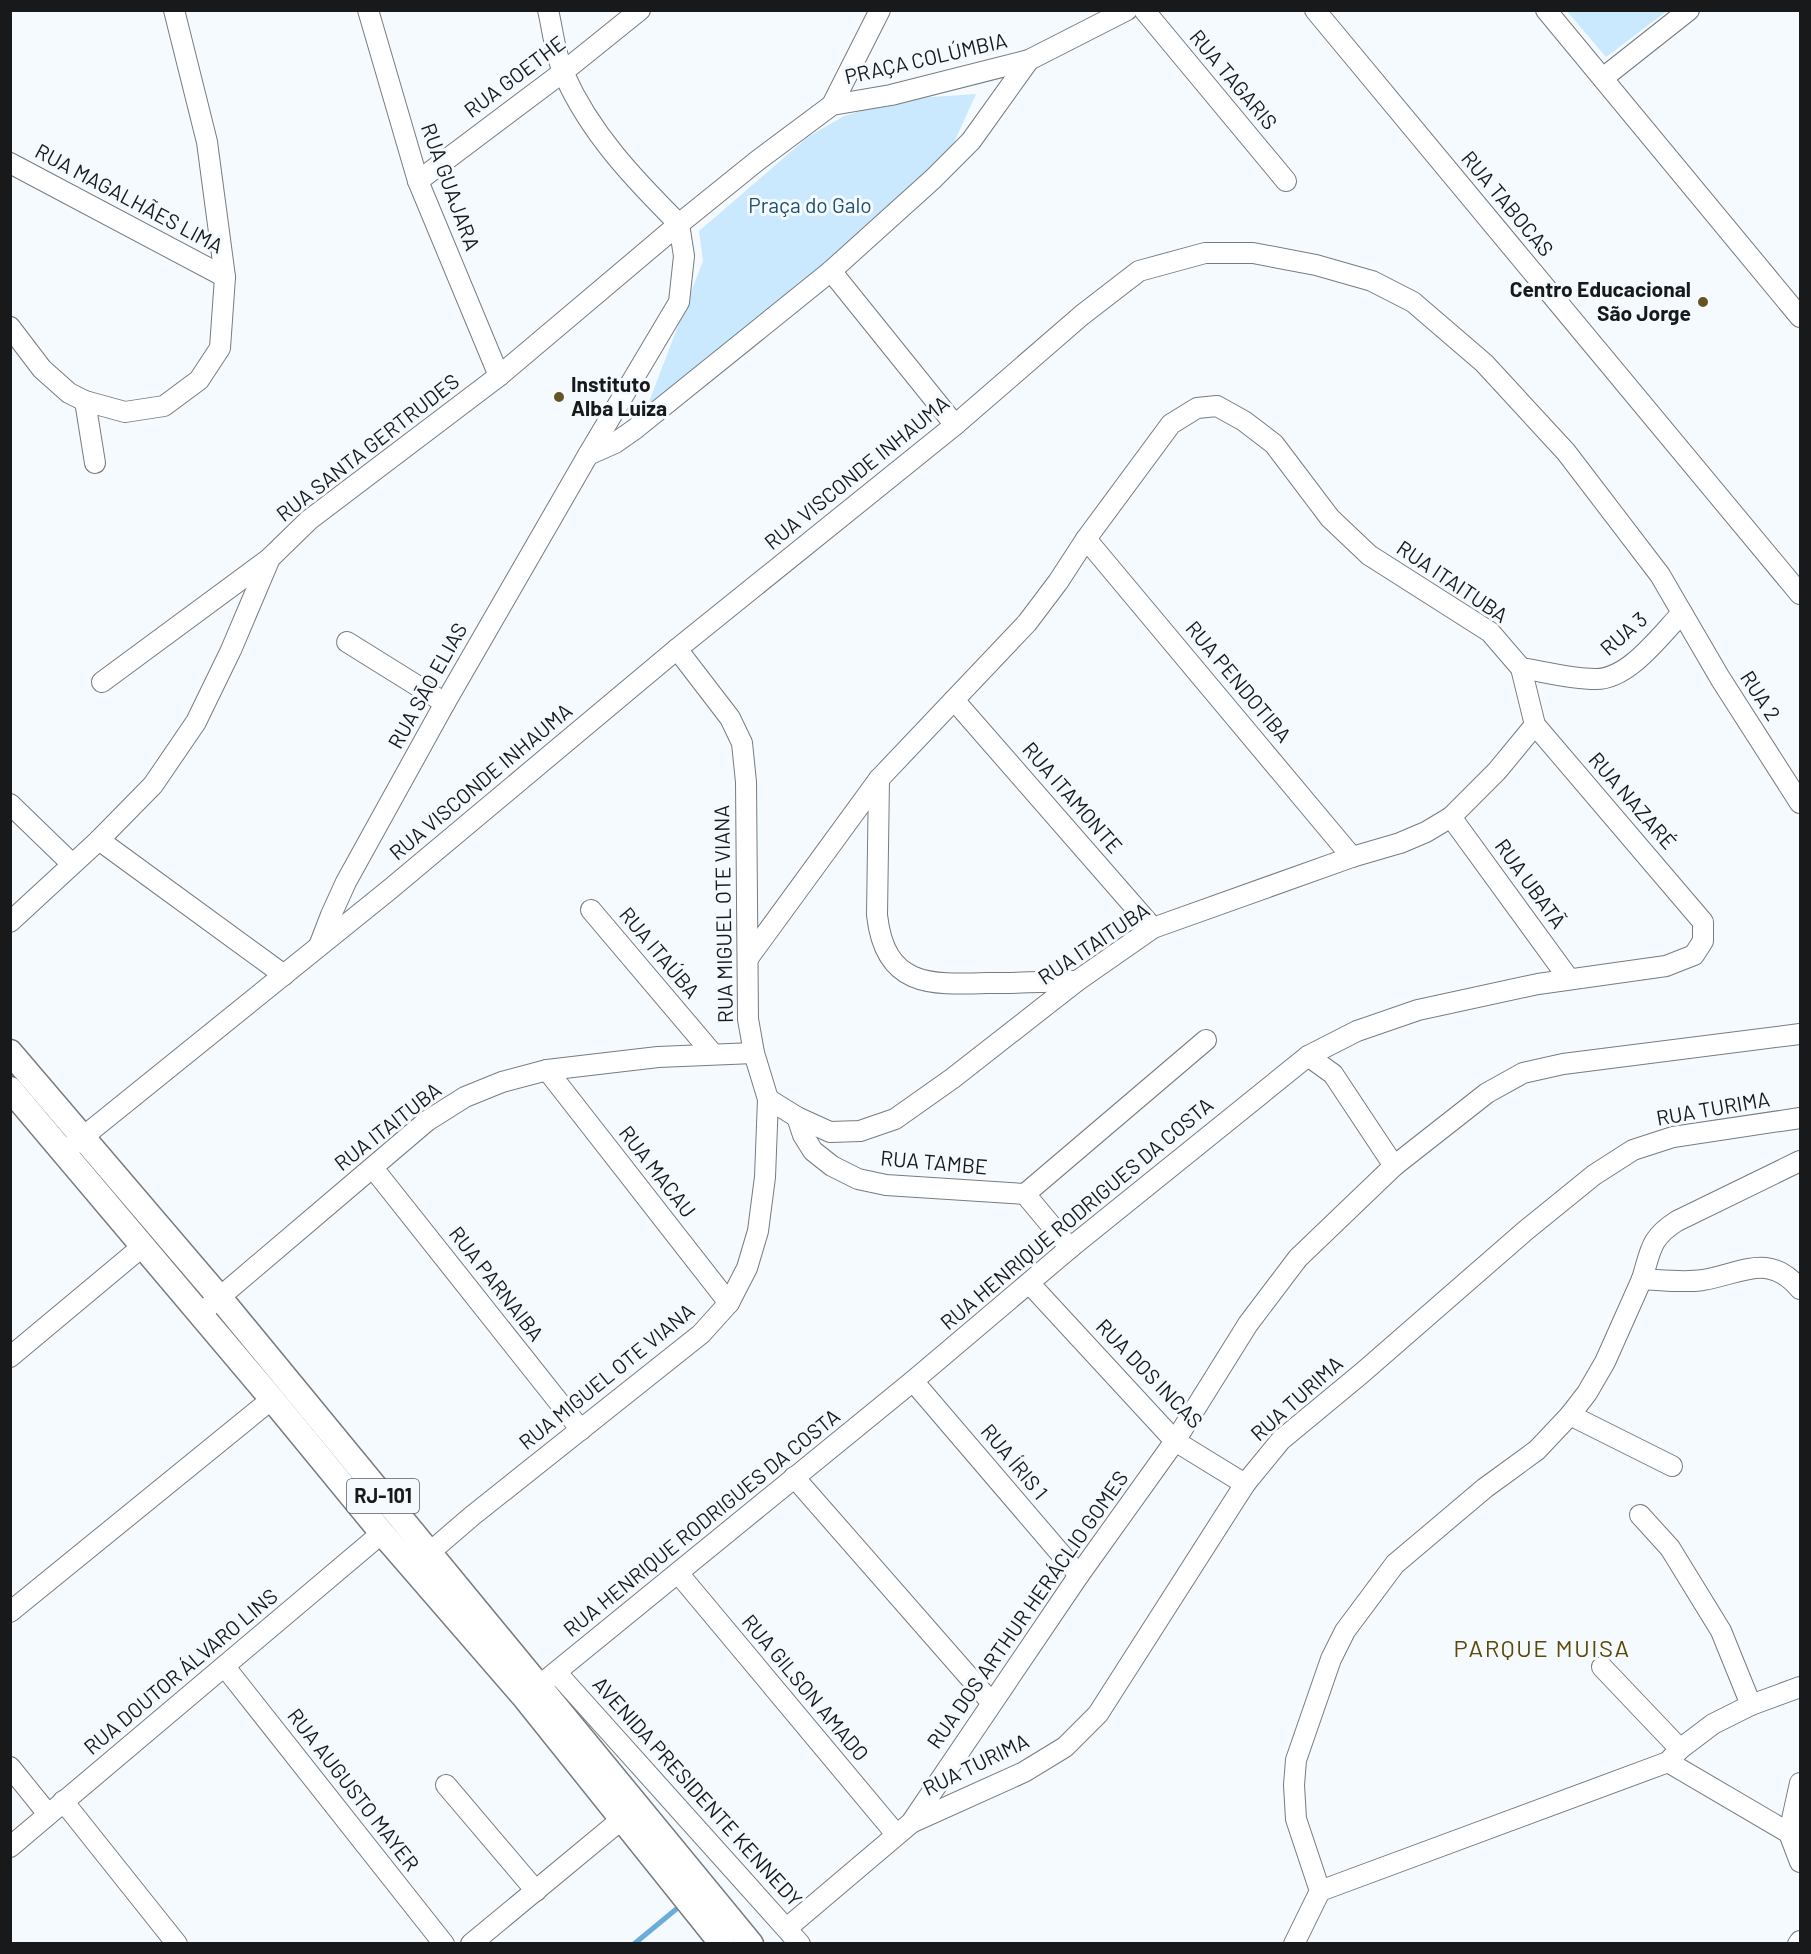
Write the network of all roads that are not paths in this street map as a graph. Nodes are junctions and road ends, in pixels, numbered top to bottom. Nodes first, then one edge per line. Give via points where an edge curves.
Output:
1 (174, 10) edge
2 (368, 10) edge
3 (548, 10) edge
4 (640, 10) edge
5 (880, 10) edge
6 (1126, 10) edge
7 (1143, 10) edge
8 (1315, 10) edge
9 (1546, 10) edge
10 (1689, 10) edge
11 (1029, 60) junction
12 (562, 72) junction
13 (1603, 78) junction
14 (832, 105) junction
15 (10, 163) edge
16 (418, 181) junction
17 (1287, 181) dead end
18 (679, 224) junction
19 (831, 270) junction
20 (225, 277) junction
21 (1800, 317) edge
22 (10, 327) edge
23 (499, 376) junction
24 (85, 402) junction
25 (955, 425) junction
26 (588, 455) junction
27 (95, 463) dead end
28 (1086, 538) junction
29 (270, 558) junction
30 (1800, 594) edge
31 (1682, 613) junction
32 (347, 642) dead end
33 (677, 649) junction
34 (1521, 668) junction
35 (102, 682) dead end
36 (954, 700) junction
37 (444, 703) junction
38 (1535, 725) junction
39 (879, 780) junction
40 (1800, 803) edge
41 (10, 804) edge
42 (1451, 817) junction
43 (99, 840) junction
44 (1352, 857) junction
45 (72, 864) junction
46 (1693, 908) joint
47 (591, 910) dead end
48 (10, 922) edge
49 (1153, 928) junction
50 (319, 946) junction
51 (749, 957) junction
52 (284, 975) junction
53 (1569, 980) junction
54 (1077, 981) junction
55 (1800, 1034) edge
56 (1206, 1040) dead end
57 (10, 1052) edge
58 (754, 1053) junction
59 (713, 1054) junction
60 (1308, 1056) junction
61 (547, 1071) junction
62 (10, 1089) edge
63 (768, 1099) junction
64 (797, 1117) junction
65 (1800, 1118) edge
66 (83, 1138) junction
67 (63, 1153) junction
68 (1800, 1161) edge
69 (1394, 1166) junction
70 (373, 1168) junction
71 (1025, 1194) junction
72 (143, 1246) junction
73 (1070, 1248) junction
74 (1642, 1279) junction
75 (1030, 1284) junction
76 (1800, 1289) edge
77 (220, 1298) junction
78 (729, 1303) junction
79 (200, 1314) junction
80 (10, 1357) edge
81 (914, 1381) junction
82 (272, 1399) junction
83 (1570, 1415) junction
84 (581, 1430) junction
85 (1175, 1441) junction
86 (1672, 1466) dead end
87 (794, 1478) junction
88 (1245, 1484) junction
89 (1640, 1515) dead end
90 (382, 1533) junction
91 (429, 1553) junction
92 (678, 1573) junction
93 (1079, 1575) junction
94 (10, 1612) edge
95 (225, 1667) junction
96 (1602, 1667) dead end
97 (541, 1685) junction
98 (1800, 1687) edge
99 (991, 1702) junction
100 (1751, 1705) junction
101 (1674, 1756) junction
102 (10, 1767) edge
103 (1800, 1783) edge
104 (446, 1785) dead end
105 (63, 1801) junction
106 (48, 1814) junction
107 (622, 1819) junction
108 (903, 1828) junction
109 (1789, 1833) junction
110 (10, 1847) edge
111 (1800, 1862) edge
112 (536, 1891) junction
113 (1320, 1891) junction
114 (787, 1928) junction
115 (177, 1944) edge
116 (444, 1944) edge
117 (471, 1944) edge
118 (722, 1944) edge
119 (751, 1944) edge
120 (800, 1944) edge
121 (1294, 1944) edge

1 - 20 street via 207,142
2 - 16 street, RUA GUAJARA
3 - 12 street
4 - 12 street, RUA GOETHE
5 - 14 street
6 - 11 street
7 - 17 street, RUA TAGARIS
8 - 30 street, RUA TABOCAS
9 - 13 street
10 - 13 street
11 - 14 street, PRAÇA COLÚMBIA
11 - 19 street, PRAÇA COLÚMBIA via 971,141
12 - 16 street, RUA GOETHE
12 - 18 street via 609,149
13 - 21 street
14 - 18 street, PRAÇA COLÚMBIA
15 - 20 street, RUA MAGALHÃES LIMA
16 - 23 street, RUA GUAJARA
18 - 23 street, RUA SANTA GERTRUDES
18 - 26 street via 684,256 679,302
19 - 25 street
19 - 26 street, PRAÇA COLÚMBIA via 635,429
20 - 24 street via 220,348 199,380 164,406 125,412
22 - 24 street via 42,369
23 - 29 street, RUA SANTA GERTRUDES via 309,520
24 - 27 street
25 - 31 street, RUA VISCONDE INHAUMA via 1139,271 1205,252 1253,253 1316,265 1372,281 1413,302 1485,363 1566,452 1660,575
25 - 33 street, RUA VISCONDE INHAUMA
26 - 37 street, RUA SĀO ELIAS
28 - 34 street, RUA ITAITUBA via 1171,424 1197,408 1217,406 1274,444 1330,518 1370,555 1490,632
28 - 36 street, RUA ITAITUBA via 1027,622
28 - 44 street, RUA PENDOTIBA
29 - 35 street
29 - 43 street, RUA SANTA GERTRUDES via 196,722 153,785
31 - 34 street, RUA 3 via 1619,674 1596,680
31 - 40 street, RUA 2
32 - 37 street
33 - 50 street, RUA VISCONDE INHAUMA
33 - 51 street, RUA MIGUEL OTE VIANA via 730,718 742,743
34 - 38 street, RUA ITAITUBA
36 - 39 street, RUA ITAITUBA
36 - 49 street, RUA ITAMONTE
37 - 50 street, RUA SĀO ELIAS via 346,882
38 - 42 street, RUA ITAITUBA
38 - 46 street, RUA NAZARÉ
39 - 51 street, RUA ITAITUBA
39 - 54 street via 879,936 888,955 903,971 924,982 946,985
41 - 45 street
42 - 44 street, RUA ITAITUBA via 1400,843
42 - 53 street, RUA UBATÃ
43 - 45 street, RUA SANTA GERTRUDES
43 - 52 street
44 - 49 street, RUA ITAITUBA
45 - 48 street, RUA SANTA GERTRUDES
46 - 53 street, RUA HENRIQUE RODRIGUES DA COSTA via 1703,922 1703,941 1694,955 1666,966
47 - 59 street, RUA ITAÚBA
49 - 54 street, RUA ITAITUBA
50 - 52 street, RUA VISCONDE INHAUMA
51 - 58 street, RUA MIGUEL OTE VIANA via 748,1019
52 - 66 street, RUA VISCONDE INHAUMA
53 - 60 street, RUA HENRIQUE RODRIGUES DA COSTA via 1418,1010 1358,1031
54 - 64 street, RUA ITAITUBA via 895,1119 860,1131 830,1132
55 - 69 street, RUA DOS ARTHUR HERÁCLIO GOMES via 1563,1064 1522,1073 1487,1093
56 - 71 street
57 - 66 main road, RJ-101
58 - 59 street, RUA ITAITUBA
58 - 63 street, RUA MIGUEL OTE VIANA
59 - 61 street, RUA ITAITUBA
60 - 69 street via 1333,1074
60 - 73 street, RUA HENRIQUE RODRIGUES DA COSTA
61 - 70 street, RUA ITAITUBA via 502,1082 465,1097 427,1121
61 - 78 street, RUA MACAU
62 - 67 main road, RJ-101
63 - 64 street, RUA ITAITUBA
63 - 78 street, RUA MIGUEL OTE VIANA via 758,1231 747,1268
64 - 71 street, RUA TAMBE via 813,1151 858,1179 886,1185
65 - 88 street, RUA TURIMA via 1673,1137 1633,1150 1594,1175 1281,1440
66 - 67 street, RUA VISCONDE INHAUMA
66 - 77 main road, RJ-101
67 - 72 main road, RJ-101
68 - 74 street via 1662,1231
69 - 85 street, RUA DOS ARTHUR HERÁCLIO GOMES via 1298,1258 1248,1324
70 - 77 street, RUA ITAITUBA
70 - 84 street, RUA PARNAIBA
71 - 73 street
72 - 79 main road, RJ-101
72 - 80 street
73 - 75 street, RUA HENRIQUE RODRIGUES DA COSTA
74 - 76 street via 1701,1281 1758,1268 1775,1269 1790,1276
74 - 83 street via 1605,1362
75 - 81 street, RUA HENRIQUE RODRIGUES DA COSTA
75 - 85 street, RUA DOS INCAS
77 - 79 street, RUA ITAITUBA
77 - 91 main road, RJ-101
78 - 84 street, RUA MIGUEL OTE VIANA via 701,1334
79 - 82 main road, RJ-101
81 - 87 street, RUA HENRIQUE RODRIGUES DA COSTA
81 - 93 street, RUA ÍRIS 1
82 - 90 main road, RJ-101
82 - 94 street
83 - 86 street
83 - 113 street via 1536,1450 1395,1564 1345,1631 1331,1659 1296,1760 1294,1777 1296,1819
84 - 91 street, RUA MIGUEL OTE VIANA
85 - 88 street, RUA DOS INCAS
85 - 93 street, RUA DOS ARTHUR HERÁCLIO GOMES
87 - 92 street, RUA HENRIQUE RODRIGUES DA COSTA
87 - 99 street
88 - 108 street, RUA TURIMA via 1098,1714 1065,1747 1024,1772
89 - 100 street via 1670,1548 1721,1631
90 - 95 street, RUA DOUTOR ÁLVARO LINS
90 - 97 main road, RJ-101
91 - 97 main road, RJ-101
92 - 97 street, RUA HENRIQUE RODRIGUES DA COSTA
92 - 108 street, RUA GILSON AMADO
93 - 99 street, RUA DOS ARTHUR HERÁCLIO GOMES
95 - 105 street, RUA DOUTOR ÁLVARO LINS
95 - 116 street, RUA AUGUSTO MAYER
96 - 101 street
97 - 107 main road, RJ-101
97 - 114 street, AVENIDA PRESIDENTE KENNEDY
97 - 119 main road, RJ-101
98 - 100 street
99 - 108 street, RUA DOS ARTHUR HERÁCLIO GOMES
100 - 101 street via 1713,1724
101 - 109 street
101 - 113 street
102 - 106 street
103 - 109 street
104 - 112 street
105 - 106 street, RUA DOUTOR ÁLVARO LINS
105 - 115 street
106 - 110 street, RUA DOUTOR ÁLVARO LINS
107 - 112 street
107 - 118 main road, RJ-101
108 - 114 street, RUA DOS ARTHUR HERÁCLIO GOMES
109 - 111 street
112 - 117 street
113 - 121 street
114 - 120 street, AVENIDA PRESIDENTE KENNEDY

